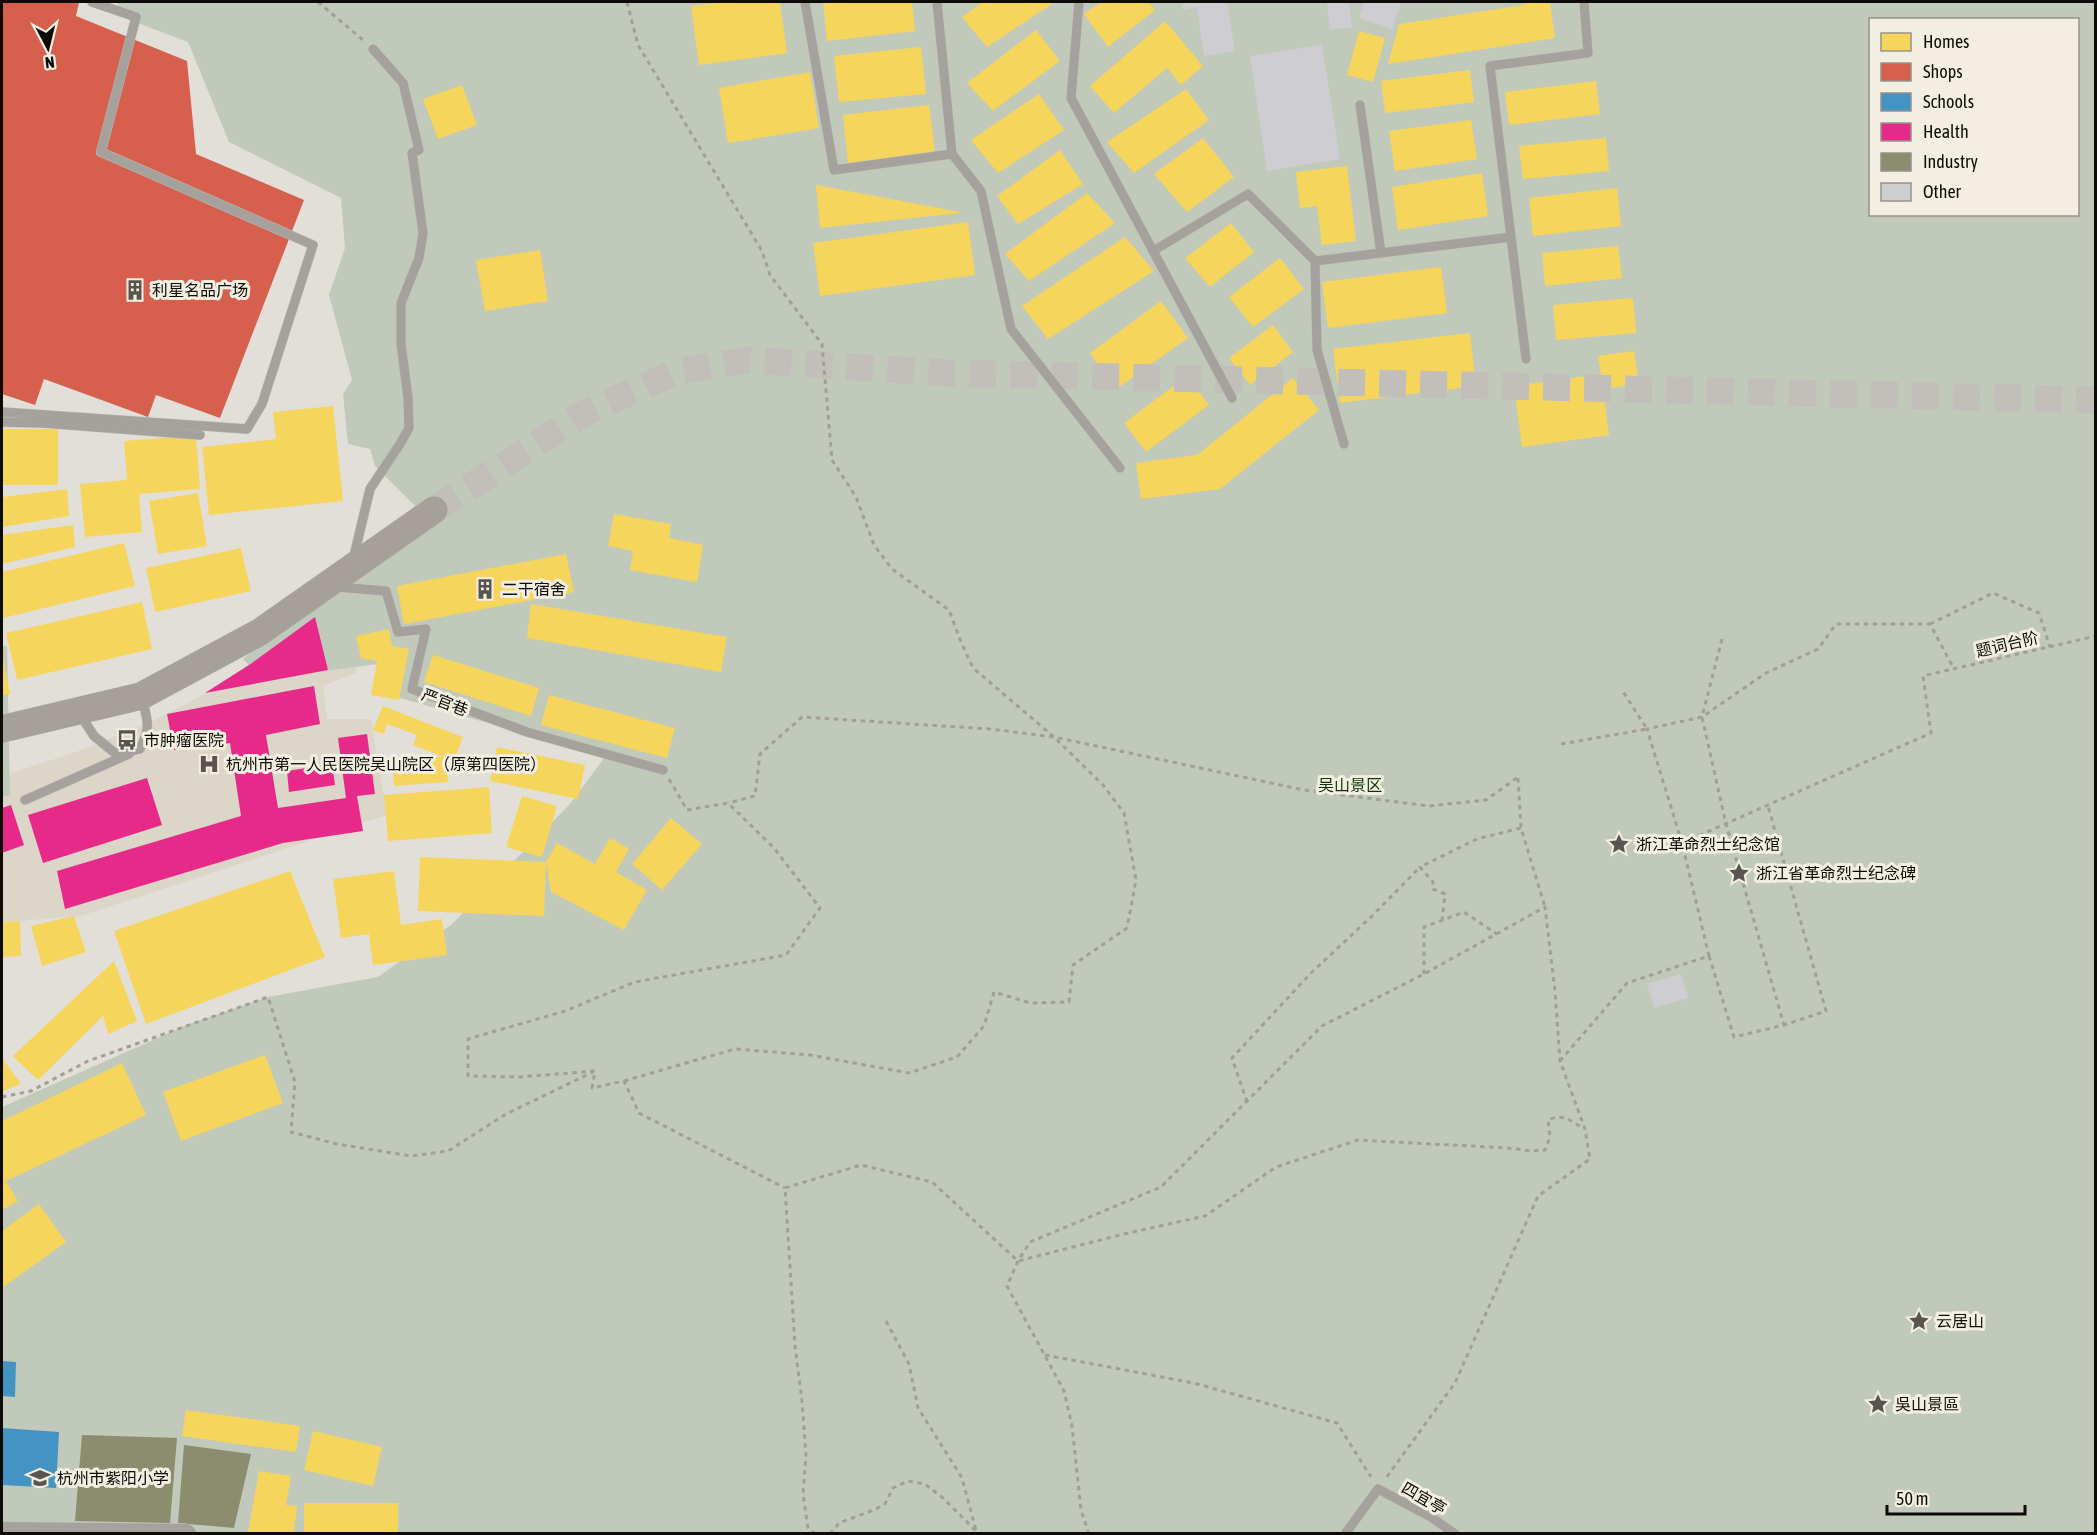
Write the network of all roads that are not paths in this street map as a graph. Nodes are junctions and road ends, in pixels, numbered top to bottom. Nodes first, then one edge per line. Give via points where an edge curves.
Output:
1 (92, 2) edge
2 (805, 2) edge
3 (937, 2) edge
4 (1079, 2) edge
5 (1584, 2) edge
6 (373, 49) road end
7 (1360, 105) dead end
8 (952, 154) junction
9 (1511, 237) junction
10 (1153, 251) junction
11 (1381, 253) junction
12 (1316, 261) junction
13 (1526, 359) dead end
14 (1232, 398) dead end
15 (2, 412) edge
16 (2, 422) edge
17 (200, 435) dead end
18 (1344, 444) dead end
19 (1120, 468) dead end
20 (434, 510) tunnel mouth
21 (351, 568) junction
22 (326, 586) junction
23 (141, 696) junction
24 (78, 711) junction
25 (2, 729) edge
26 (140, 750) junction
27 (663, 770) road end
28 (25, 800) dead end
29 (2, 1532) edge
30 (186, 1533) edge
31 (1345, 1533) edge
32 (1455, 1533) edge

1 - 15 lane via 136,17 100,152 313,244 262,404 246,429
2 - 8 lane via 834,170
3 - 8 lane
4 - 10 lane via 1071,98
5 - 9 lane via 1588,53 1490,66
6 - 21 lane via 403,83 419,150 412,153 423,233 419,258 401,303 409,428 370,489
7 - 11 lane
8 - 19 lane via 981,192 1011,329
9 - 11 lane
9 - 13 lane
10 - 12 lane via 1248,194
10 - 14 lane
11 - 12 lane
12 - 18 lane via 1317,351
16 - 17 lane
20 - 21 street
21 - 22 street
22 - 23 street via 260,632
22 - 27 lane, 严官巷 via 386,591 398,632 426,628 412,690 527,732
23 - 24 street
23 - 26 lane via 149,722
24 - 25 street
24 - 26 lane via 94,736 115,753
26 - 28 lane
29 - 30 street
31 - 32 lane, 四宜亭 via 1378,1489

